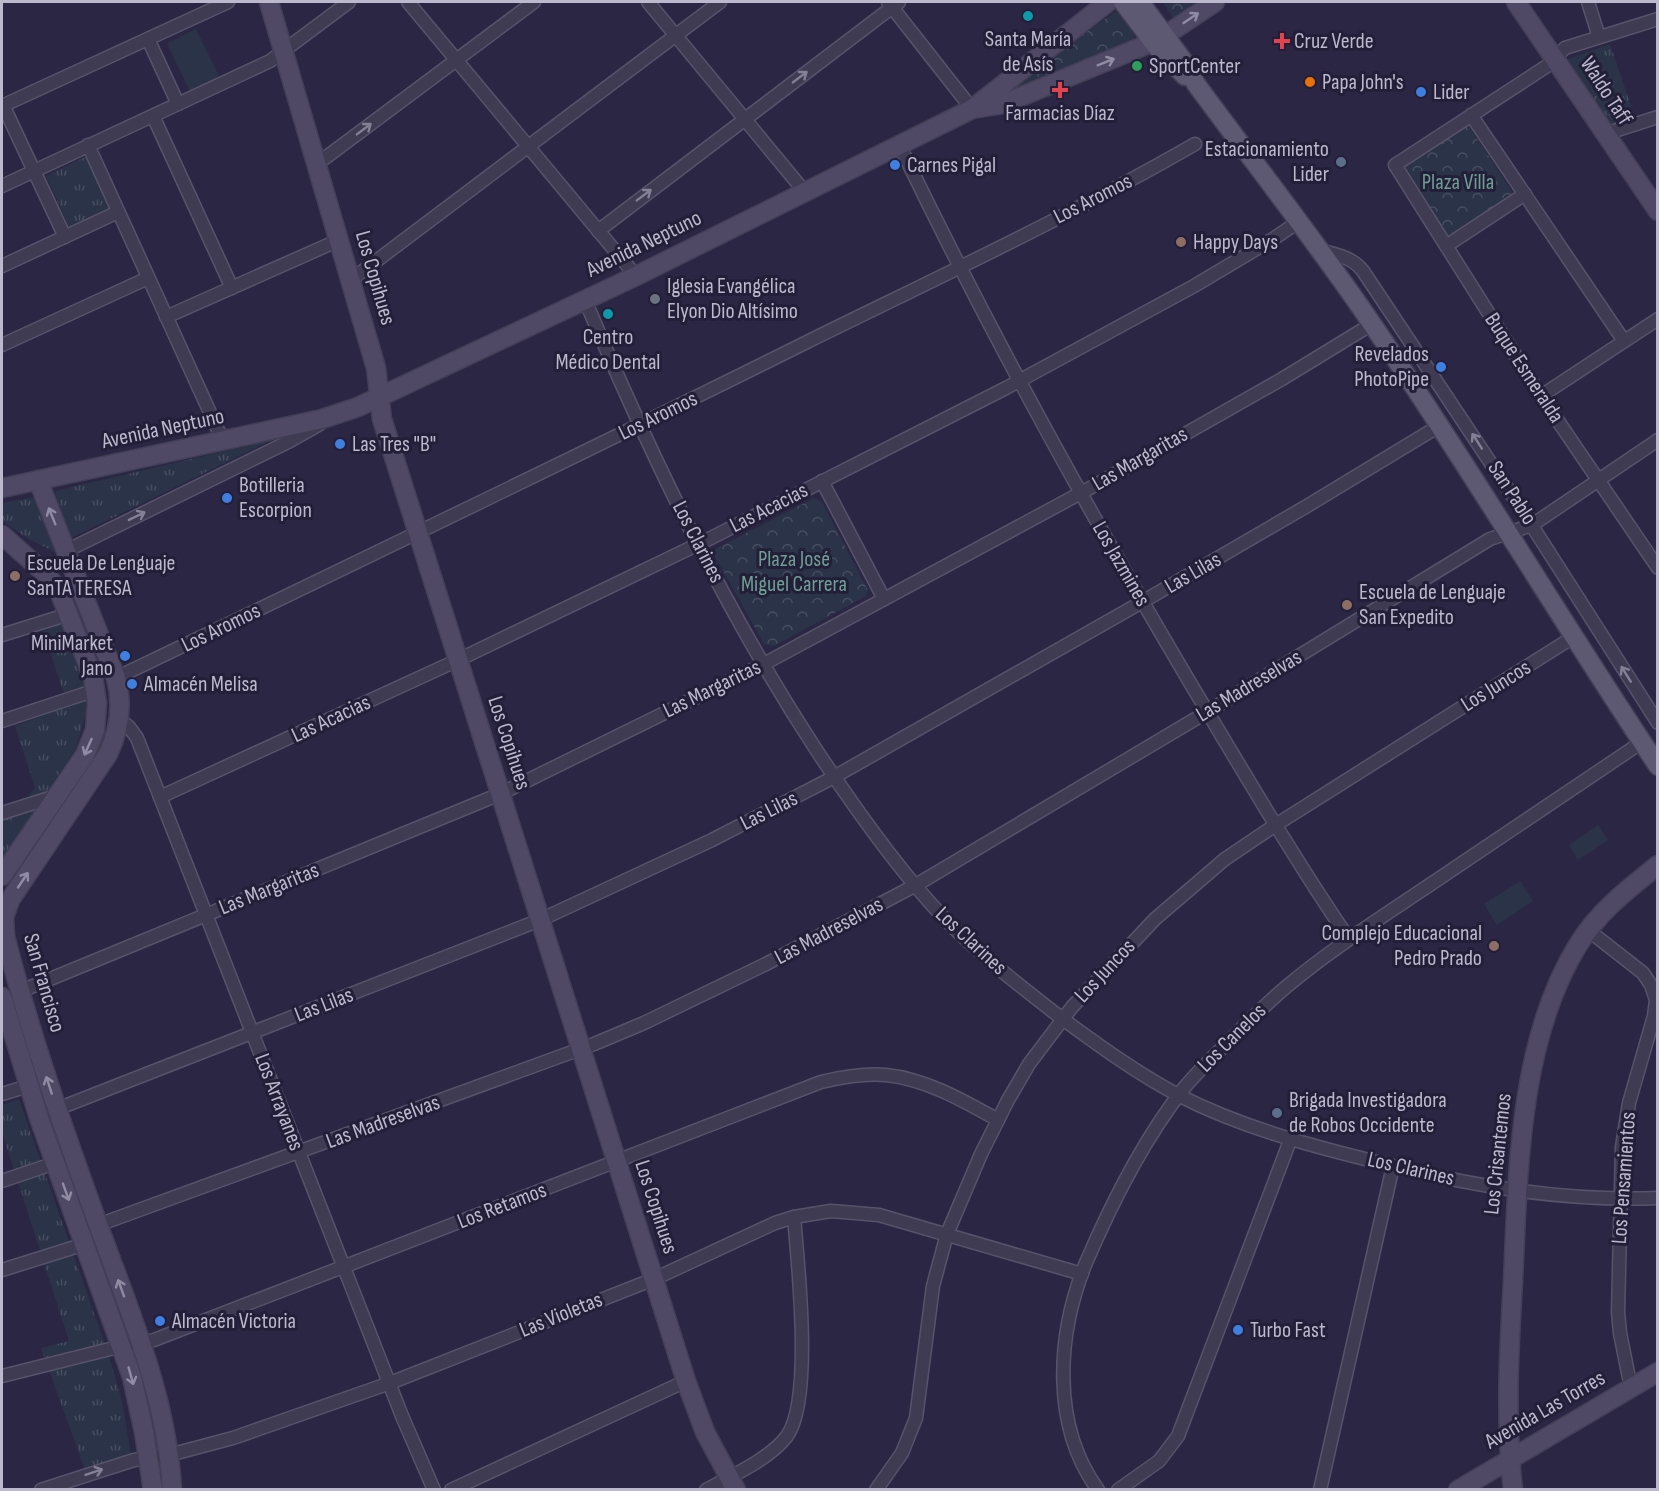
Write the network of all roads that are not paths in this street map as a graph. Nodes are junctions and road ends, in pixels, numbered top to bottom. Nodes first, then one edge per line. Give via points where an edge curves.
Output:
1 (228, 2) edge
2 (269, 2) edge
3 (349, 2) edge
4 (408, 2) edge
5 (534, 2) edge
6 (648, 2) edge
7 (720, 2) edge
8 (1108, 2) edge
9 (1123, 2) edge
10 (1140, 2) edge
11 (1215, 2) edge
12 (1516, 2) edge
13 (1588, 2) edge
14 (892, 3) edge
15 (1658, 19) edge
16 (676, 35) junction
17 (1599, 37) junction
18 (148, 39) junction
19 (1160, 39) junction
20 (284, 51) junction
21 (1555, 57) junction
22 (457, 60) junction
23 (178, 104) junction
24 (2, 106) edge
25 (972, 109) junction
26 (1471, 115) junction
27 (153, 116) junction
28 (1658, 117) edge
29 (745, 118) junction
30 (1605, 134) junction
31 (899, 144) junction
32 (1195, 144) dead end
33 (88, 146) junction
34 (529, 147) junction
35 (317, 164) junction
36 (34, 171) junction
37 (2, 186) edge
38 (804, 191) junction
39 (1525, 194) junction
40 (1658, 211) edge
41 (118, 212) junction
42 (1298, 222) junction
43 (598, 231) junction
44 (65, 237) junction
45 (339, 240) junction
46 (1446, 246) junction
47 (1320, 250) junction
48 (2, 266) edge
49 (961, 266) junction
50 (636, 276) junction
51 (148, 278) junction
52 (351, 280) junction
53 (232, 288) junction
54 (585, 300) junction
55 (166, 317) junction
56 (1658, 319) edge
57 (1372, 324) junction
58 (1624, 341) junction
59 (2, 345) edge
60 (1020, 381) junction
61 (1541, 396) junction
62 (380, 397) junction
63 (335, 416) junction
64 (640, 425) junction
65 (1439, 426) junction
66 (1658, 440) edge
67 (223, 441) junction
68 (38, 480) junction
69 (1598, 481) junction
70 (822, 482) junction
71 (2, 489) edge
72 (1080, 493) junction
73 (1532, 525) junction
74 (1510, 533) junction
75 (418, 534) junction
76 (5, 543) edge
77 (698, 544) junction
78 (66, 551) junction
79 (1654, 555) edge
80 (1658, 568) edge
81 (884, 599) junction
82 (1142, 603) junction
83 (69, 614) junction
84 (2, 632) edge
85 (1575, 636) junction
86 (458, 660) junction
87 (762, 665) junction
88 (116, 678) junction
89 (96, 690) junction
90 (1207, 712) junction
91 (120, 720) junction
92 (2, 721) edge
93 (1658, 723) edge
94 (1642, 742) junction
95 (1658, 766) edge
96 (834, 777) junction
97 (500, 794) junction
98 (56, 796) junction
99 (160, 797) junction
100 (2, 813) edge
101 (1274, 826) junction
102 (1658, 865) edge
103 (2, 876) edge
104 (916, 885) junction
105 (206, 915) junction
106 (540, 920) junction
107 (1588, 930) junction
108 (1349, 939) junction
109 (21, 991) junction
110 (2, 997) edge
111 (1062, 1018) junction
112 (252, 1033) junction
113 (582, 1049) junction
114 (28, 1086) junction
115 (2, 1094) edge
116 (1179, 1095) junction
117 (57, 1109) junction
118 (998, 1120) junction
119 (1291, 1138) junction
120 (299, 1152) junction
121 (616, 1161) junction
122 (55, 1163) junction
123 (1394, 1166) junction
124 (2, 1181) edge
125 (1517, 1191) junction
126 (1620, 1198) junction
127 (1658, 1198) edge
128 (794, 1217) junction
129 (98, 1225) junction
130 (947, 1234) junction
131 (85, 1244) junction
132 (344, 1267) junction
133 (2, 1270) edge
134 (1082, 1274) junction
135 (654, 1279) junction
136 (141, 1343) junction
137 (122, 1346) junction
138 (1658, 1372) edge
139 (2, 1376) edge
140 (686, 1381) junction
141 (390, 1383) junction
142 (1631, 1388) junction
143 (169, 1455) junction
144 (148, 1457) junction
145 (1511, 1458) junction
146 (732, 1484) edge
147 (41, 1490) edge
148 (153, 1490) edge
149 (172, 1490) edge
150 (434, 1490) edge
151 (452, 1490) edge
152 (706, 1490) edge
153 (876, 1490) edge
154 (1098, 1490) edge
155 (1118, 1490) edge
156 (1320, 1490) edge
157 (1458, 1490) edge
158 (1513, 1490) edge

1 - 18 street
2 - 20 main road, Los Copihues
3 - 20 street
4 - 22 street
5 - 22 street
6 - 16 street
7 - 16 street
8 - 25 main road, Avenida Neptuno
9 - 19 main road, San Pablo
10 - 19 main road, San Pablo
19 -> 11 main road, Avenida Neptuno
12 - 21 main road, Waldo Taff
13 - 17 street, Waldo Taff
14 - 25 street
29 -> 14 street
15 - 17 street
16 - 29 street
16 - 34 street
17 - 21 street via 1565,48
18 - 23 street
18 - 24 street
25 -> 19 main road, Avenida Neptuno via 1003,104
19 - 42 main road, San Pablo via 1173,66 1196,84
20 - 23 street
20 - 35 main road, Los Copihues
21 - 26 street
21 - 30 main road, Waldo Taff
22 - 34 street
35 -> 22 street
23 - 27 street
24 - 36 street
25 - 31 main road, Avenida Neptuno
26 - 39 street
26 - 46 street, Buque Esmeralda via 1395,165
27 - 33 street
27 - 53 street
28 - 30 street
29 - 38 street
43 -> 29 street
30 - 40 main road, Waldo Taff
31 - 38 main road, Avenida Neptuno
31 - 49 street, Los Jazmines
32 - 49 street, Los Aromos
33 - 36 street
33 - 41 street
34 - 43 street
34 - 52 street
35 - 45 main road, Los Copihues
36 - 37 street
36 - 44 street
38 - 50 main road, Avenida Neptuno
39 - 46 street
39 - 58 street
41 - 44 street
41 - 51 street
42 - 47 main road, San Pablo
42 - 60 street, Las Acacias via 1194,286
43 - 50 street
44 - 48 street
45 - 52 main road, Los Copihues
45 - 53 street
46 - 61 street, Buque Esmeralda
47 - 57 main road, San Pablo
73 -> 47 street, San Pablo via 1358,264
49 - 60 street, Los Jazmines
49 - 64 street, Los Aromos
50 - 54 main road, Avenida Neptuno
51 - 55 street
51 - 59 street
52 - 62 main road, Los Copihues via 379,376
53 - 55 street
54 - 62 main road, Avenida Neptuno
54 - 64 street, Los Clarines
55 - 67 street
56 - 58 street
57 - 65 main road, San Pablo
57 - 72 street, Las Margaritas
58 - 61 street
60 - 70 street, Las Acacias
60 - 72 street, Los Jazmines
61 - 69 street, Buque Esmeralda
62 - 63 main road, Avenida Neptuno
62 - 75 main road, Los Copihues via 382,419
63 - 67 main road, Avenida Neptuno
78 -> 63 street, Avenida Neptuno
64 - 75 street, Los Aromos
64 - 77 street, Los Clarines
65 - 74 main road, San Pablo
65 - 82 street, Las Lilas
66 - 69 street, Las Madreselvas
67 - 68 main road, Avenida Neptuno
68 - 71 main road, Avenida Neptuno
78 -> 68 main road, San Francisco
69 - 73 street, Las Madreselvas
69 - 79 street, Buque Esmeralda
70 - 77 street, Las Acacias
70 - 81 street
72 - 81 street, Las Margaritas
72 - 82 street, Los Jazmines
73 - 74 street, Las Madreselvas
93 -> 73 street, San Pablo
74 - 85 main road, San Pablo
74 - 90 street, Las Madreselvas via 1490,539
75 - 86 main road, Los Copihues
75 - 88 street, Los Aromos
76 - 83 main road via 46,574
77 - 86 street, Las Acacias
77 - 87 street, Los Clarines
78 - 88 main road, San Francisco
79 - 80 street, Buque Esmeralda
81 - 87 street, Las Margaritas
82 - 90 street, Los Jazmines
82 - 96 street, Las Lilas
83 - 84 street
83 - 89 main road
85 - 94 main road, San Pablo
85 - 101 street, Los Juncos
86 - 97 main road, Los Copihues
86 - 99 street, Las Acacias
87 - 96 street, Los Clarines
87 - 97 street, Las Margaritas
88 - 91 main road, San Francisco
89 - 92 street
89 -> 98 main road via 97,716 90,742
90 - 101 street, Los Jazmines
90 - 104 street, Las Madreselvas
91 - 99 street, Los Arrayanes via 137,738
109 -> 91 main road, San Francisco via 5,936 6,908 105,760
94 - 95 main road, San Pablo
94 - 108 street, Los Canelos
96 - 104 street, Los Clarines
96 - 106 street, Las Lilas via 660,865
97 - 105 street, Las Margaritas
97 - 106 main road, Los Copihues
98 - 100 street
98 - 103 main road
99 - 105 street, Los Arrayanes
101 - 108 street, Los Jazmines
101 - 111 street, Los Juncos via 1225,859 1168,906
102 - 107 main road, Los Crisantemos via 1609,906
104 - 111 street, Los Clarines via 945,920
104 - 113 street, Las Madreselvas via 725,984
105 - 109 street, Las Margaritas
105 - 112 street, Los Arrayanes
106 - 112 street, Las Lilas
106 - 113 main road, Los Copihues
107 - 125 main road, Los Crisantemos via 1563,973 1540,1039 1528,1092
107 - 126 street, Los Pensamientos via 1643,973 1656,1000 1625,1121
108 - 116 street, Los Canelos via 1270,1001
117 -> 109 main road, San Francisco
110 - 114 main road, San Francisco
111 - 116 street, Los Clarines
111 - 118 street, Los Juncos via 1029,1064
112 - 117 street, Las Lilas
112 - 120 street, Los Arrayanes
113 - 120 street, Las Madreselvas
113 - 121 main road, Los Copihues
114 - 115 street
114 - 122 main road, San Francisco
116 - 119 street, Los Clarines
116 - 134 street, Los Canelos via 1124,1184
117 - 129 main road, San Francisco
118 - 121 street, Los Retamos via 953,1096 908,1079 857,1076 802,1088
118 - 130 street, Los Juncos
119 - 123 street, Los Clarines
119 - 155 street via 1178,1436 1159,1461
120 - 129 street, Las Madreselvas
120 - 132 street, Los Arrayanes
121 - 132 street, Los Retamos
121 - 135 main road, Los Copihues
122 - 124 street
122 -> 131 main road, San Francisco
123 - 125 street, Los Clarines
123 - 156 street
125 - 126 street, Los Clarines
125 - 145 main road, Los Crisantemos via 1510,1342
126 - 127 street, Los Clarines
126 - 142 street, Los Pensamientos via 1618,1312
128 - 130 street, Las Violetas via 831,1211 863,1212
128 - 135 street, Las Violetas
128 - 146 street via 801,1355 796,1414 780,1444
136 -> 129 main road, San Francisco
130 - 134 street, Las Violetas
130 - 153 street, Los Juncos via 933,1286 916,1418 902,1453
131 - 133 street
131 - 137 main road, San Francisco
132 - 136 street, Los Retamos
132 - 141 street, Los Arrayanes
134 - 154 street, Los Canelos via 1066,1332 1064,1394 1074,1440
135 - 140 main road, Los Copihues
135 - 141 street, Las Violetas
136 - 137 street, Los Retamos
136 - 143 main road, San Francisco via 160,1405
137 - 139 street, Los Retamos
137 -> 144 main road, San Francisco via 140,1409
138 - 142 main road, Avenida Las Torres
140 - 146 main road, Los Copihues via 705,1432
140 - 151 street
141 - 143 street, Las Violetas via 247,1434
141 - 150 street, Los Arrayanes
142 - 145 main road, Avenida Las Torres
143 - 144 street, Las Violetas
143 - 149 main road, San Francisco
147 -> 144 street, Las Violetas
144 - 148 main road, San Francisco
145 - 157 main road, Avenida Las Torres
145 - 158 main road, Los Crisantemos
146 - 152 street

